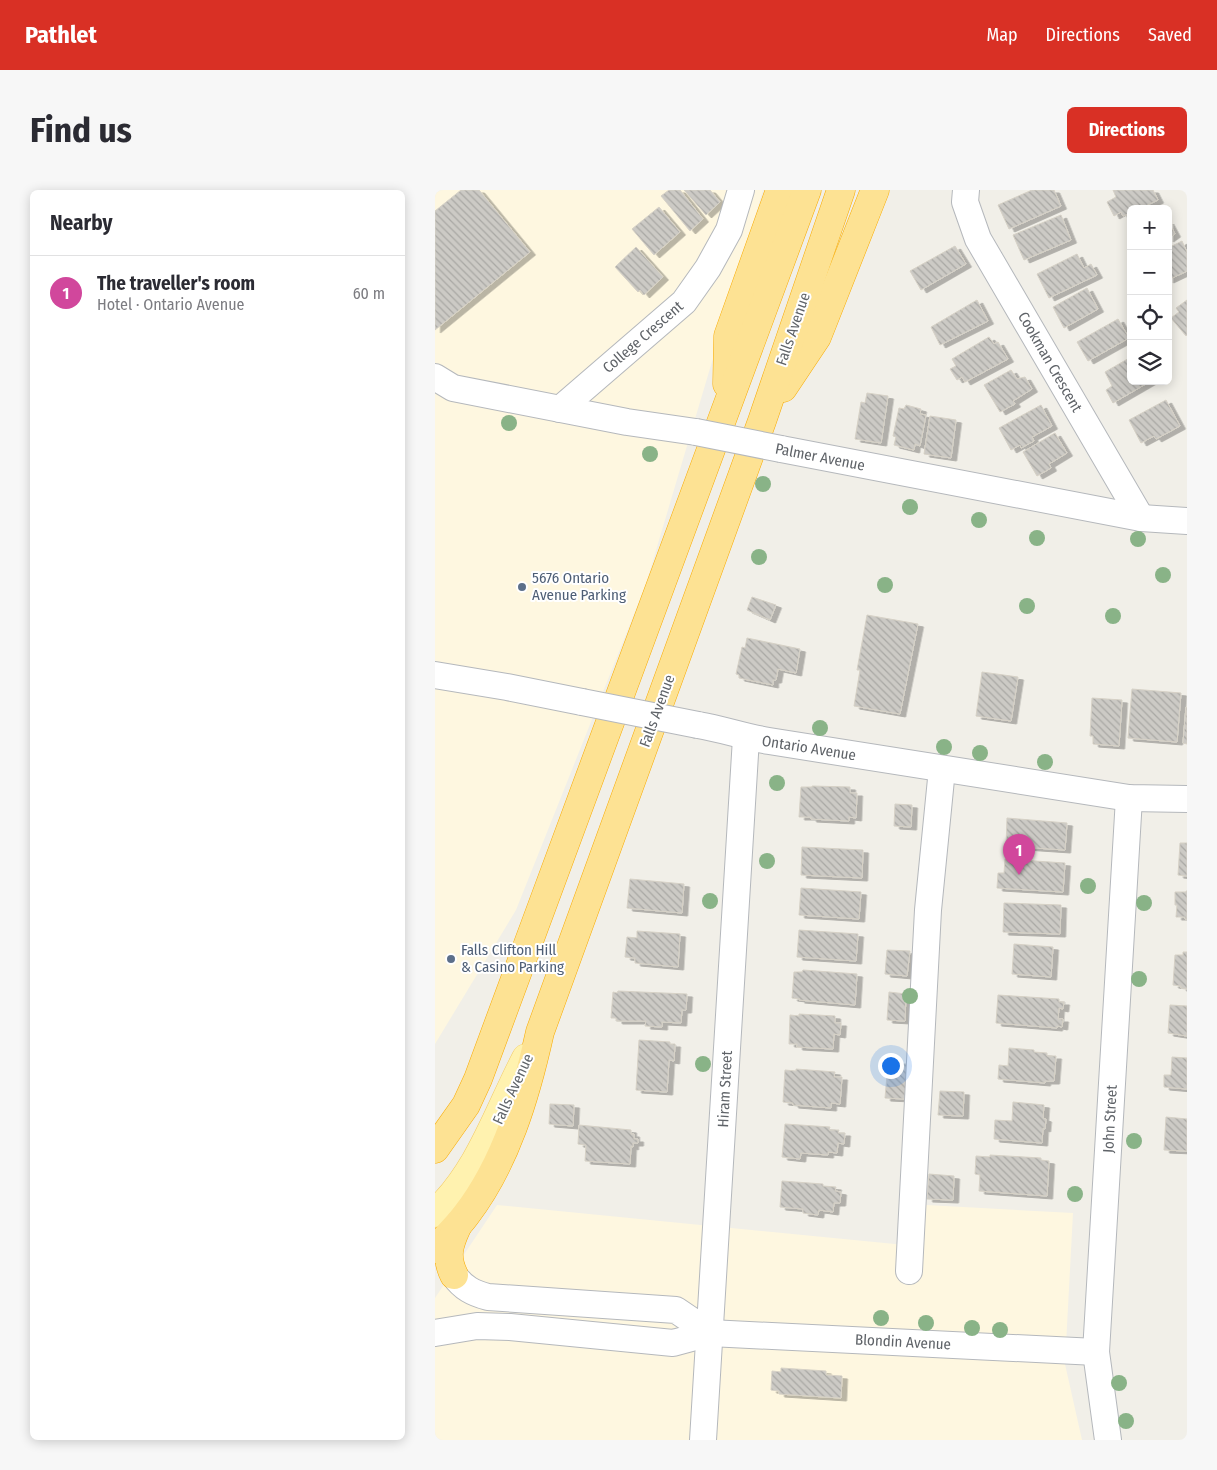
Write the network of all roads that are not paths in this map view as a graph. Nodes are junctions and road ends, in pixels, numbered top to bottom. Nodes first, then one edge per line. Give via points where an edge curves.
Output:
1 (741, 190) edge
2 (780, 190) edge
3 (807, 190) edge
4 (841, 190) edge
5 (875, 190) edge
6 (966, 196) edge
7 (441, 387) edge
8 (727, 403) junction
9 (560, 409) junction
10 (762, 420) junction
11 (1141, 518) junction
12 (1187, 521) edge
13 (435, 676) edge
14 (746, 738) junction
15 (942, 769) junction
16 (1129, 798) junction
17 (1187, 799) edge
18 (435, 1149) edge
19 (446, 1219) edge
20 (435, 1249) edge
21 (909, 1270) dead end
22 (454, 1275) joint
23 (435, 1333) edge
24 (710, 1333) junction
25 (1096, 1352) junction
26 (703, 1440) edge
27 (1108, 1440) edge

1 - 9 street, College Crescent via 729,230 709,268 684,302
2 - 8 highway via 728,336
3 - 8 highway
4 - 10 highway, Falls Avenue
5 - 10 highway via 817,337
6 - 11 street, Cookman Crescent via 978,239
7 - 9 street, Palmer Avenue
8 - 18 highway via 479,1079 466,1105
9 - 11 street, Palmer Avenue, bridge
10 - 19 highway, Falls Avenue via 540,1032 530,1078 506,1142 495,1169 468,1213
11 - 12 street, Palmer Avenue
13 - 14 street, Ontario Avenue, bridge via 717,728
14 - 15 street, Ontario Avenue
14 - 24 street, Hiram Street
15 - 16 street, Ontario Avenue
15 - 21 street via 928,910
16 - 17 street, Ontario Avenue
16 - 25 street, John Street
19 - 20 highway
19 - 22 highway via 451,1238 448,1257
22 - 24 street via 471,1292 488,1297 676,1310
23 - 24 street, Blondin Avenue via 477,1326 502,1327 673,1343
24 - 25 street, Blondin Avenue
24 - 26 street, Hiram Street
25 - 27 street, John Street

